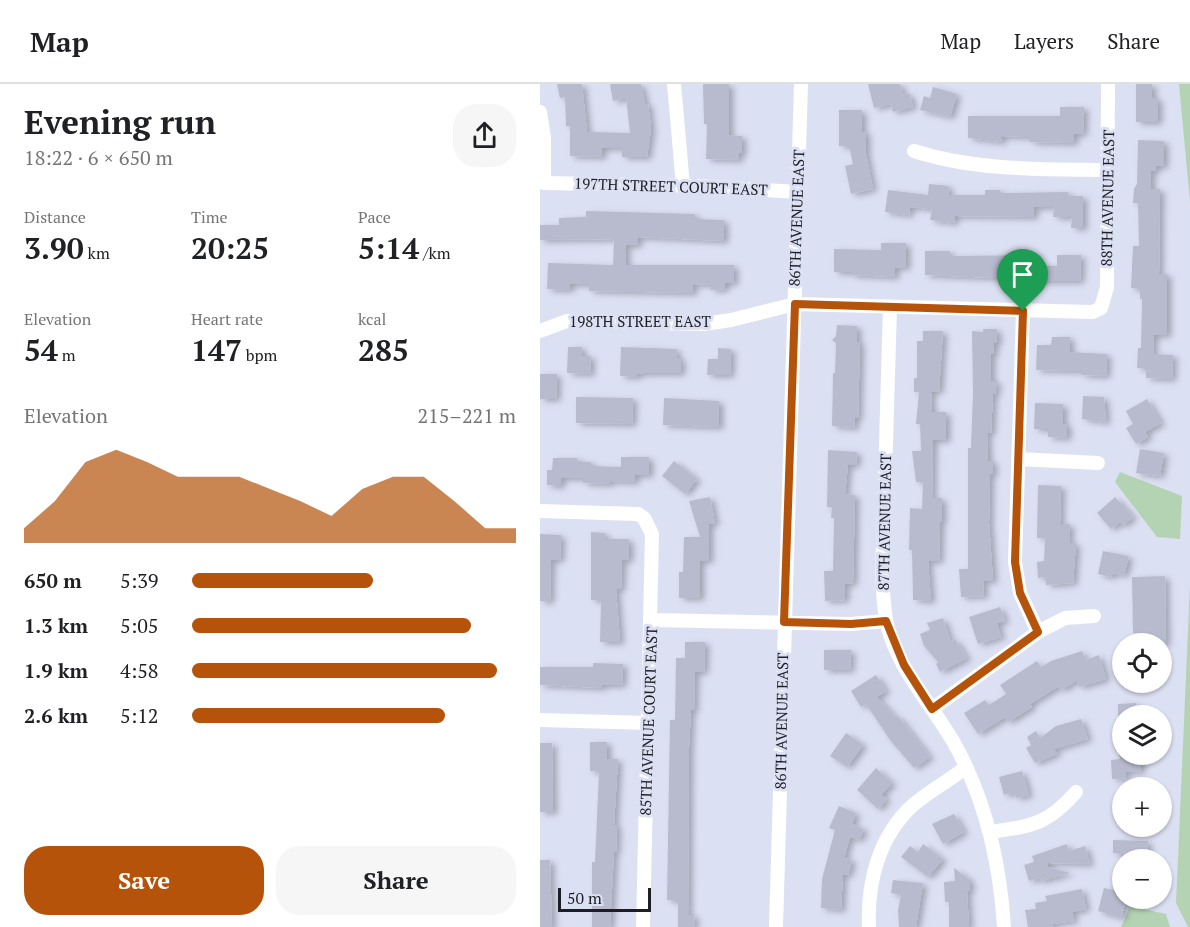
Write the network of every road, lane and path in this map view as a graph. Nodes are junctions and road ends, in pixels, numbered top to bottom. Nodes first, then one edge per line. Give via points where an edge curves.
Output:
1 (674, 84) edge
2 (801, 84) edge
3 (1108, 84) edge
4 (540, 111) edge
5 (915, 151) dead end
6 (1109, 170) junction
7 (683, 186) junction
8 (798, 192) junction
9 (795, 304) junction
10 (890, 307) junction
11 (1099, 309) joint
12 (1023, 311) junction
13 (540, 331) edge
14 (1018, 459) junction
15 (1098, 463) dead end
16 (540, 511) edge
17 (1094, 616) dead end
18 (652, 620) junction
19 (886, 621) junction
20 (784, 622) junction
21 (1038, 632) junction
22 (932, 709) junction
23 (540, 720) edge
24 (650, 723) junction
25 (966, 767) junction
26 (1076, 792) dead end
27 (990, 832) junction
28 (643, 927) edge
29 (776, 927) edge
30 (869, 927) edge
31 (1004, 927) edge

1 - 7 street
2 - 8 street, 86TH AVENUE EAST
3 - 6 street, 88TH AVENUE EAST
4 - 7 street, 197TH STREET COURT EAST via 544,183
5 - 6 street via 944,160 994,166
6 - 11 street, 88TH AVENUE EAST via 1107,287
7 - 8 street, 197TH STREET COURT EAST
8 - 9 street, 86TH AVENUE EAST
9 - 10 street, 198TH STREET EAST
9 - 13 street, 198TH STREET EAST via 704,324 567,321
9 - 20 street, 86TH AVENUE EAST
10 - 12 street, 198TH STREET EAST
10 - 19 street, 87TH AVENUE EAST via 882,579
11 - 12 street, 198TH STREET EAST via 1085,314
12 - 14 street
14 - 15 street
14 - 21 street via 1016,571 1020,593
16 - 18 street, 85TH AVENUE COURT EAST via 631,513 644,518 654,543
17 - 21 street via 1065,618
18 - 20 street
18 - 24 street, 85TH AVENUE COURT EAST
19 - 20 street
19 - 22 street, 87TH AVENUE EAST via 904,665
20 - 29 street, 86TH AVENUE EAST
21 - 22 street
22 - 25 street, 87TH AVENUE EAST
23 - 24 street
24 - 28 street, 85TH AVENUE COURT EAST
25 - 27 street, 87TH AVENUE EAST
25 - 30 street via 912,806 887,838 869,891
26 - 27 street via 1054,815 1039,823
27 - 31 street, 87TH AVENUE EAST via 998,865

